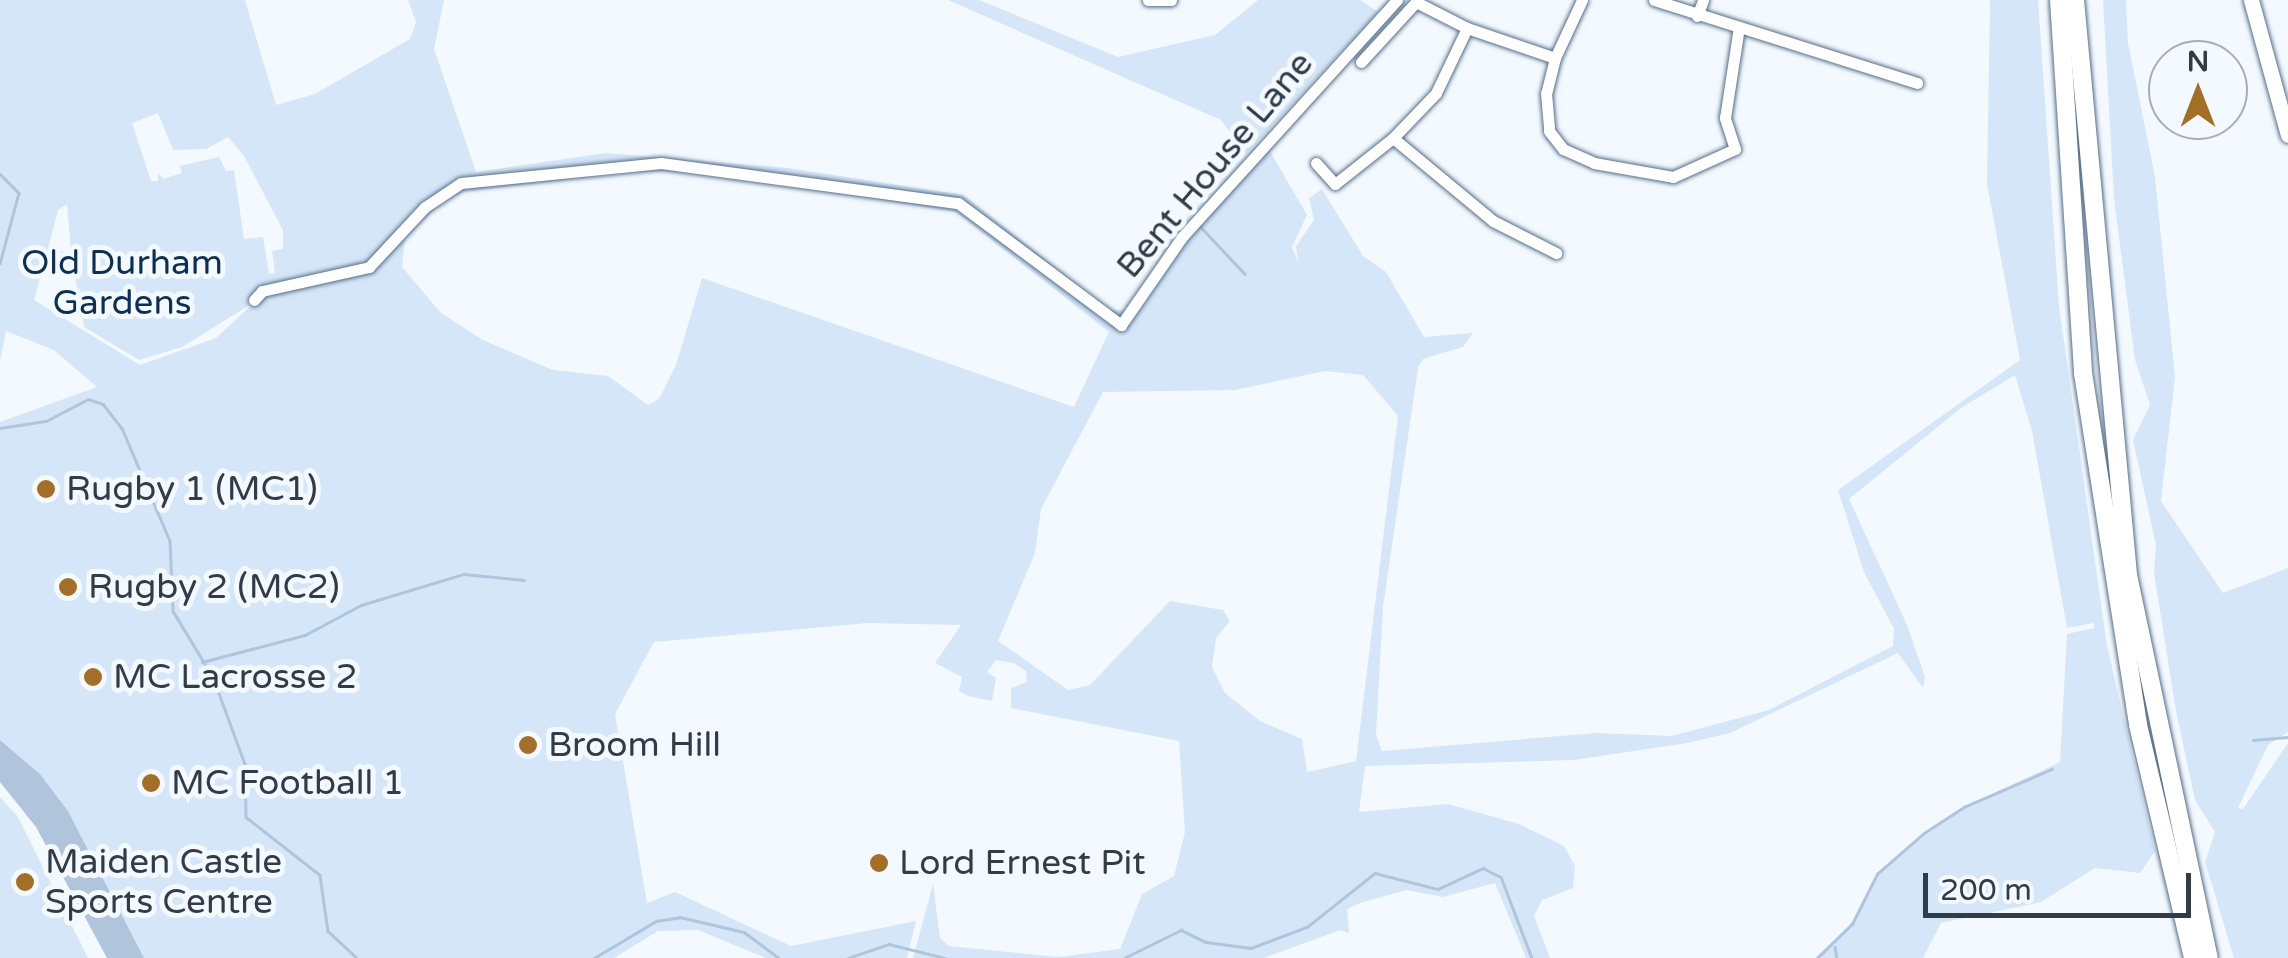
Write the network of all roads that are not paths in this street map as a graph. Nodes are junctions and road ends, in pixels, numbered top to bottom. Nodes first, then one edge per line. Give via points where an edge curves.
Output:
1 (1148, 0) edge
2 (1170, 0) edge
3 (1397, 0) edge
4 (1582, 0) edge
5 (1654, 0) edge
6 (1703, 0) edge
7 (2059, 0) edge
8 (2074, 0) edge
9 (2251, 0) edge
10 (1698, 16) junction
11 (1739, 27) junction
12 (1467, 28) junction
13 (1555, 58) junction
14 (1361, 62) dead end
15 (1917, 83) dead end
16 (2288, 135) edge
17 (1393, 138) junction
18 (1316, 163) dead end
19 (1556, 254) dead end
20 (254, 300) dead end
21 (2194, 958) edge
22 (2210, 958) edge

1 - 2 street
3 - 20 street, Bent House Lane via 1192,224 1122,325 946,198 661,163 460,183 432,200 369,267 262,291
4 - 13 street
5 - 10 street
6 - 10 street
7 - 21 highway via 2094,450 2138,725
8 - 22 highway via 2128,575
9 - 16 main road
10 - 11 street
11 - 13 street via 1725,118 1735,149 1673,176 1594,163 1563,149 1548,131 1546,93
11 - 15 street
12 - 13 street
12 - 14 street via 1416,2
12 - 17 street via 1436,93
17 - 18 street via 1335,184
17 - 19 street via 1493,221

